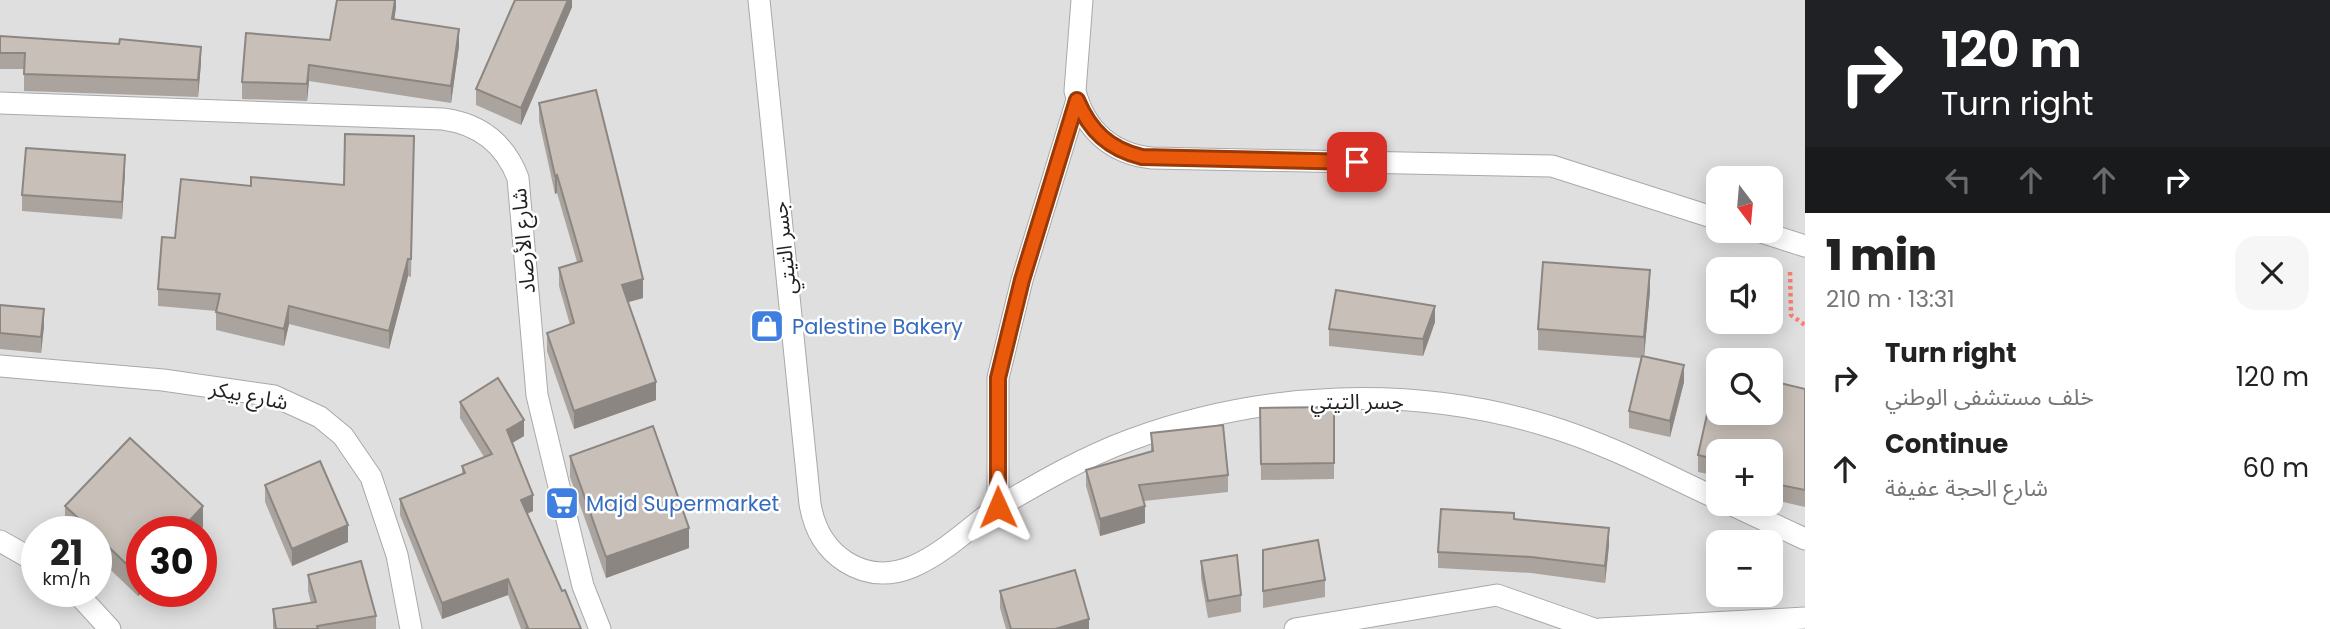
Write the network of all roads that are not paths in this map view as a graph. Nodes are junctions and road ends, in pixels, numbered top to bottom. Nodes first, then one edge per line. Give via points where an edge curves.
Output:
1 (759, 0) edge
2 (1082, 0) edge
3 (1077, 100) junction
4 (0, 103) edge
5 (1706, 215) edge
6 (1783, 239) edge
7 (1805, 246) edge
8 (0, 366) edge
9 (1706, 493) edge
10 (997, 508) junction
11 (1756, 516) edge
12 (1805, 539) edge
13 (0, 541) edge
14 (21, 553) edge
15 (90, 607) edge
16 (1805, 618) edge
17 (410, 627) edge
18 (110, 629) edge
19 (600, 629) edge
20 (1295, 629) edge
21 (1594, 629) edge
22 (1600, 629) edge

1 - 10 street, جسر التيتي via 810,504 818,532 847,563 889,573 932,558
2 - 3 street
3 - 5 street via 1101,138 1127,153 1152,158 1552,166
3 - 10 street via 1022,280 998,378
4 - 19 street, شارع الأرصاد via 443,120 469,125 495,141 518,178 537,395 583,586
6 - 7 street
8 - 17 street, شارع بيكر via 274,396 320,416 343,436 371,477 397,555
9 - 10 street, جسر التيتي via 1625,454 1546,425 1442,404 1336,398 1253,407 1170,426 1091,456
11 - 12 street
13 - 14 street
15 - 18 street
16 - 22 street
20 - 21 street via 1497,595

